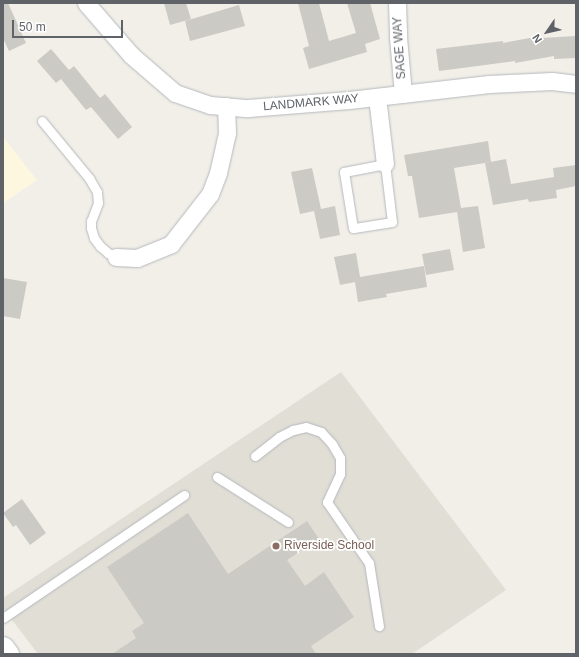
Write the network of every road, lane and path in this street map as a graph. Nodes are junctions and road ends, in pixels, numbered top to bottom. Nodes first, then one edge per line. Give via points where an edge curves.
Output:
1 (86, 3) edge
2 (397, 3) edge
3 (576, 84) edge
4 (404, 94) junction
5 (377, 97) junction
6 (226, 106) junction
7 (42, 121) dead end
8 (385, 164) junction
9 (116, 257) joint
10 (256, 456) dead end
11 (217, 477) dead end
12 (184, 495) dead end
13 (288, 522) dead end
14 (3, 618) edge
15 (379, 626) dead end
16 (3, 647) edge
17 (8, 654) edge

1 - 6 street, LANDMARK WAY via 130,55 175,93 210,106
2 - 4 street, SAGE WAY
3 - 4 street, LANDMARK WAY via 552,81 489,84
4 - 5 street, LANDMARK WAY
5 - 6 street, LANDMARK WAY via 248,108
5 - 8 street
6 - 9 street via 227,133 218,173 210,194 171,244 137,258
7 - 9 lane via 97,192 98,203 91,228 100,246
8 - 8 lane via 392,222 353,228 344,172
10 - 15 lane via 279,437 306,427 321,432 332,444 340,458 340,474 327,502 369,563
11 - 13 lane
12 - 14 lane
16 - 17 street

